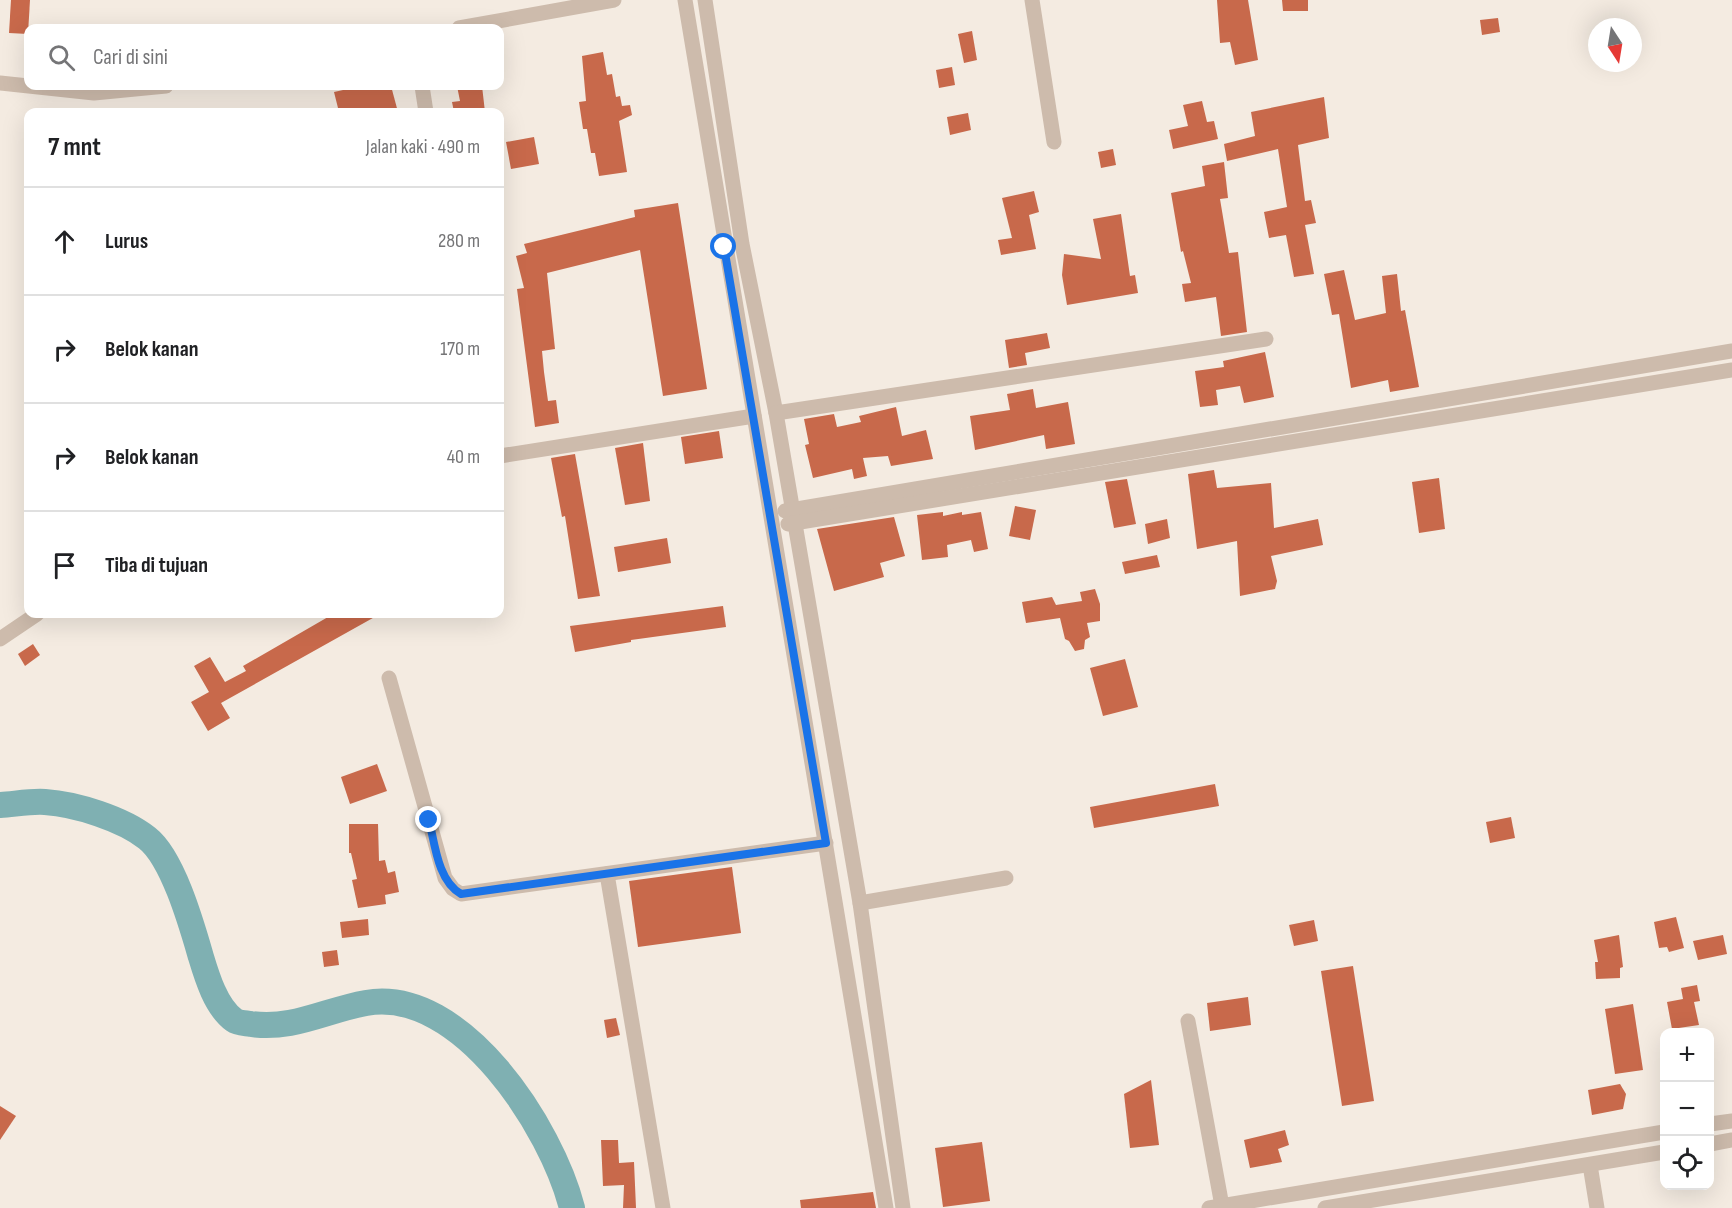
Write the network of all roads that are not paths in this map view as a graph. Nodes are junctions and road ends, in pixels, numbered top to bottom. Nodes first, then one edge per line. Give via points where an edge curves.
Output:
1 (614, 0) edge
2 (685, 0) edge
3 (705, 0) edge
4 (1032, 0) edge
5 (481, 24) edge
6 (0, 83) edge
7 (24, 86) edge
8 (66, 90) edge
9 (125, 90) edge
10 (423, 90) edge
11 (425, 108) edge
12 (1054, 142) dead end
13 (742, 244) junction
14 (724, 247) junction
15 (1266, 339) dead end
16 (1732, 351) edge
17 (1732, 370) edge
18 (776, 413) junction
19 (754, 416) junction
20 (1308, 431) junction
21 (504, 455) edge
22 (794, 516) junction
23 (773, 520) junction
24 (31, 618) edge
25 (0, 639) edge
26 (389, 678) dead end
27 (826, 843) junction
28 (607, 874) junction
29 (1006, 878) dead end
30 (860, 903) junction
31 (1188, 1021) dead end
32 (1732, 1121) edge
33 (1714, 1123) edge
34 (1660, 1133) edge
35 (1732, 1140) edge
36 (1714, 1143) edge
37 (1660, 1153) edge
38 (1590, 1165) junction
39 (1216, 1207) edge
40 (663, 1208) edge
41 (886, 1208) edge
42 (903, 1208) edge
43 (1325, 1208) edge
44 (1597, 1208) edge

1 - 5 street
2 - 14 street
3 - 13 street
4 - 12 street
6 - 7 street
8 - 9 street
10 - 11 street
13 - 14 street
13 - 18 street
14 - 19 street
15 - 18 street
16 - 20 street
17 - 20 street
18 - 22 street
19 - 21 street
19 - 23 street
20 - 22 street
22 - 23 street
22 - 30 street
23 - 27 street
24 - 25 street
26 - 28 street via 440,862 453,889 461,894
27 - 28 street
27 - 41 street
28 - 40 street
29 - 30 street
30 - 42 street
31 - 39 street
32 - 33 street
34 - 39 street
35 - 36 street
37 - 38 street
38 - 43 street
38 - 44 street

